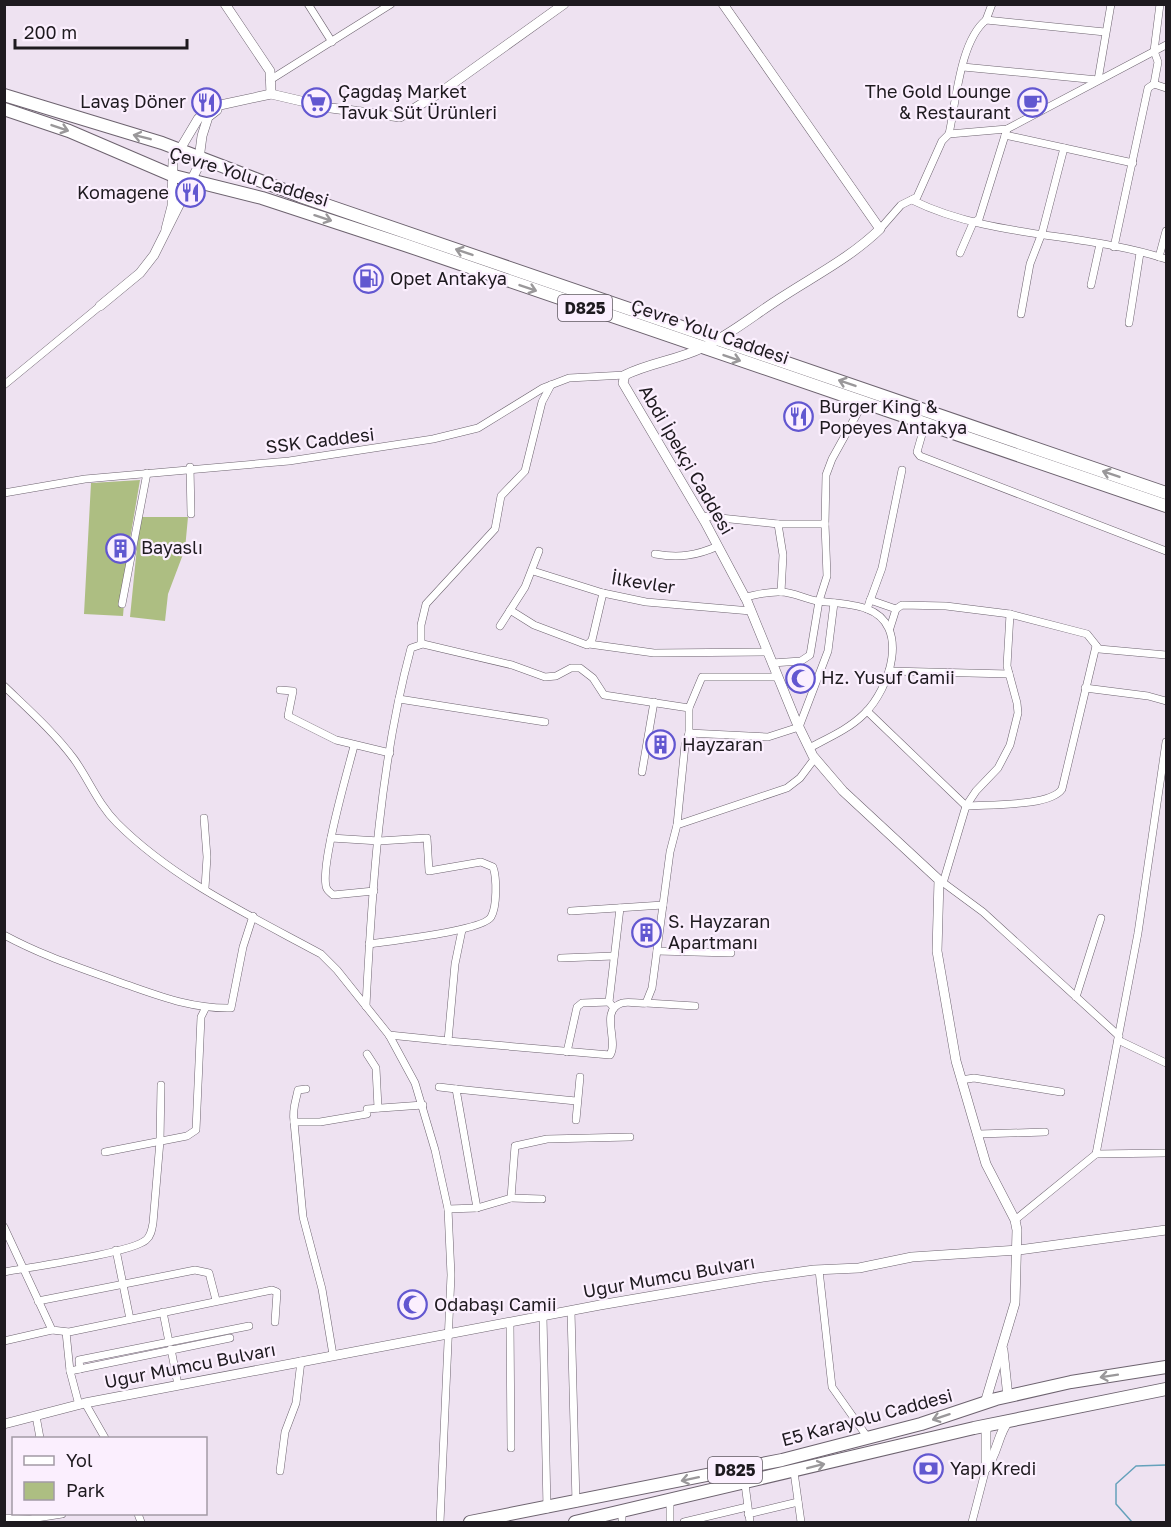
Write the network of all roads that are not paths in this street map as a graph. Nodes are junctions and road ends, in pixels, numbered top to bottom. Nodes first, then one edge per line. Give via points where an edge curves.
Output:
1 (225, 4) edge
2 (308, 4) edge
3 (392, 4) edge
4 (564, 4) edge
5 (723, 4) edge
6 (992, 4) edge
7 (1111, 4) edge
8 (1160, 4) edge
9 (986, 20) junction
10 (1105, 32) junction
11 (333, 42) junction
12 (1167, 45) edge
13 (1154, 51) junction
14 (963, 67) junction
15 (270, 80) junction
16 (1098, 80) junction
17 (1154, 84) junction
18 (1167, 88) edge
19 (271, 94) junction
20 (4, 95) edge
21 (238, 100) junction
22 (4, 109) edge
23 (1006, 132) junction
24 (949, 134) junction
25 (1064, 148) junction
26 (180, 149) junction
27 (201, 157) junction
28 (1133, 163) junction
29 (174, 176) junction
30 (192, 181) junction
31 (912, 200) junction
32 (974, 223) junction
33 (166, 229) junction
34 (880, 229) junction
35 (1167, 231) edge
36 (1042, 234) junction
37 (1100, 244) junction
38 (1114, 247) junction
39 (960, 253) dead end
40 (1140, 253) junction
41 (1163, 258) edge
42 (1091, 285) dead end
43 (100, 306) joint
44 (1021, 314) dead end
45 (1129, 323) dead end
46 (721, 338) junction
47 (702, 348) junction
48 (625, 375) junction
49 (4, 384) edge
50 (551, 385) junction
51 (863, 403) junction
52 (925, 424) junction
53 (190, 467) junction
54 (902, 470) dead end
55 (147, 473) junction
56 (4, 493) edge
57 (1167, 493) edge
58 (1167, 506) edge
59 (191, 514) dead end
60 (701, 516) junction
61 (777, 524) junction
62 (825, 524) junction
63 (718, 546) junction
64 (539, 551) dead end
65 (1167, 551) edge
66 (655, 554) dead end
67 (533, 571) junction
68 (782, 592) junction
69 (603, 593) junction
70 (744, 597) junction
71 (870, 600) junction
72 (819, 601) junction
73 (834, 603) junction
74 (122, 604) dead end
75 (867, 609) junction
76 (896, 609) junction
77 (510, 610) junction
78 (750, 610) junction
79 (1010, 614) junction
80 (500, 626) dead end
81 (890, 628) junction
82 (589, 644) junction
83 (421, 645) junction
84 (1096, 646) junction
85 (767, 652) junction
86 (1167, 655) edge
87 (772, 663) junction
88 (889, 671) junction
89 (1009, 674) junction
90 (778, 676) junction
91 (4, 686) edge
92 (1085, 688) junction
93 (280, 690) dead end
94 (399, 699) junction
95 (1167, 701) edge
96 (654, 702) junction
97 (689, 708) junction
98 (867, 711) junction
99 (545, 722) dead end
100 (799, 727) junction
101 (689, 733) junction
102 (1167, 742) edge
103 (354, 747) junction
104 (809, 748) junction
105 (390, 753) junction
106 (815, 759) junction
107 (642, 772) dead end
108 (1163, 787) edge
109 (966, 806) junction
110 (204, 818) dead end
111 (677, 825) junction
112 (331, 838) junction
113 (379, 841) junction
114 (941, 881) junction
115 (205, 888) junction
116 (374, 891) junction
117 (663, 905) junction
118 (620, 908) junction
119 (571, 911) dead end
120 (253, 916) junction
121 (1101, 918) dead end
122 (462, 930) junction
123 (4, 934) edge
124 (369, 944) junction
125 (657, 951) junction
126 (731, 954) dead end
127 (614, 956) junction
128 (561, 958) dead end
129 (1076, 997) junction
130 (646, 1002) junction
131 (611, 1005) junction
132 (366, 1006) junction
133 (695, 1006) dead end
134 (205, 1009) junction
135 (389, 1035) junction
136 (1118, 1038) junction
137 (448, 1041) junction
138 (567, 1052) junction
139 (367, 1054) dead end
140 (1167, 1063) edge
141 (580, 1077) dead end
142 (961, 1080) junction
143 (161, 1085) dead end
144 (439, 1087) dead end
145 (306, 1089) dead end
146 (456, 1089) junction
147 (1061, 1092) dead end
148 (576, 1101) junction
149 (423, 1105) junction
150 (378, 1107) junction
151 (576, 1120) dead end
152 (294, 1122) junction
153 (1045, 1131) dead end
154 (979, 1134) junction
155 (630, 1137) dead end
156 (160, 1142) junction
157 (105, 1152) dead end
158 (1167, 1153) edge
159 (1096, 1154) junction
160 (511, 1198) junction
161 (542, 1199) dead end
162 (477, 1208) junction
163 (448, 1209) junction
164 (1015, 1220) junction
165 (4, 1227) edge
166 (1167, 1230) edge
167 (116, 1250) junction
168 (1016, 1250) junction
169 (22, 1269) junction
170 (819, 1270) junction
171 (4, 1272) edge
172 (123, 1285) junction
173 (216, 1300) junction
174 (38, 1301) junction
175 (571, 1311) junction
176 (163, 1312) junction
177 (543, 1316) junction
178 (130, 1319) junction
179 (275, 1322) dead end
180 (510, 1322) junction
181 (249, 1326) dead end
182 (52, 1330) junction
183 (66, 1332) junction
184 (1006, 1332) junction
185 (446, 1335) junction
186 (230, 1338) dead end
187 (4, 1341) edge
188 (170, 1345) junction
189 (333, 1355) junction
190 (301, 1361) junction
191 (1167, 1366) edge
192 (70, 1371) junction
193 (178, 1385) junction
194 (1167, 1389) edge
195 (1008, 1397) junction
196 (985, 1403) junction
197 (82, 1404) junction
198 (36, 1416) junction
199 (1010, 1420) junction
200 (4, 1424) edge
201 (986, 1425) junction
202 (40, 1437) edge
203 (104, 1437) edge
204 (868, 1438) junction
205 (511, 1448) dead end
206 (986, 1468) junction
207 (280, 1471) dead end
208 (794, 1472) junction
209 (745, 1484) junction
210 (670, 1500) junction
211 (798, 1502) junction
212 (576, 1503) junction
213 (547, 1509) junction
214 (748, 1511) junction
215 (54, 1515) edge
216 (4, 1518) edge
217 (616, 1518) edge
218 (440, 1522) edge
219 (470, 1522) edge
220 (575, 1522) edge
221 (670, 1522) edge
222 (684, 1522) edge
223 (750, 1522) edge
224 (801, 1522) edge
225 (972, 1522) edge

1 - 15 street via 270,71
2 - 11 street
3 - 11 street
4 - 19 street via 400,117 331,108
5 - 34 street
6 - 9 street
7 - 10 street
8 - 13 street
9 - 10 street
9 - 14 street via 978,26 969,44
10 - 16 street
11 - 15 street
12 - 13 street
13 - 16 street
13 - 17 street via 1158,62
14 - 16 street
14 - 24 street
15 - 19 street
16 - 23 street
17 - 18 street
17 - 28 street via 1148,88
19 - 21 street
26 -> 20 highway, Çevre Yolu Caddesi / D825
21 - 26 street via 211,107 198,118
21 - 27 street via 208,117
22 -> 29 highway, Çevre Yolu Caddesi / D825 via 69,131
23 - 24 street
23 - 25 street
23 - 32 street via 979,219
24 - 31 street
25 - 28 street
25 - 36 street
26 - 27 highway, Çevre Yolu Caddesi / D825
26 - 29 street via 173,161
27 - 30 street
46 -> 27 highway, Çevre Yolu Caddesi / D825 via 300,196
28 - 38 street
29 - 30 highway, Çevre Yolu Caddesi / D825
29 - 33 street
30 - 33 street
30 -> 47 highway, Çevre Yolu Caddesi / D825 via 283,205
31 - 32 street
31 - 34 street via 901,205
32 - 36 street
32 - 39 street
33 - 43 street via 140,273
34 - 46 street, Abdi İpekçi Caddesi via 830,269
35 - 41 street
36 - 37 street
36 - 44 street via 1030,264
37 - 38 street
37 - 42 street
38 - 40 street
40 - 41 street
40 - 45 street
43 - 49 street
46 - 47 street, Abdi İpekçi Caddesi
57 -> 46 highway, Çevre Yolu Caddesi / D825
47 - 48 street, Abdi İpekçi Caddesi
47 -> 51 highway, Çevre Yolu Caddesi / D825
48 - 50 street, SSK Caddesi via 569,378
48 - 60 street, Abdi İpekçi Caddesi via 623,382 628,393
50 - 53 street, SSK Caddesi via 478,428 433,439 289,461
50 - 83 street via 542,402 525,471 501,496 495,529 426,604
51 - 52 highway, Çevre Yolu Caddesi / D825
51 - 62 street via 826,475
52 - 58 highway, Çevre Yolu Caddesi / D825
52 - 65 street via 917,452 920,456
53 - 55 street, SSK Caddesi
53 - 59 street
54 - 71 street via 882,567
55 - 56 street, SSK Caddesi
55 - 74 street
60 - 61 street
60 - 63 street, Abdi İpekçi Caddesi
61 - 62 street
61 - 68 street via 782,543
62 - 72 street via 827,576
63 - 66 street via 700,554
63 - 70 street, Abdi İpekçi Caddesi
64 - 67 street
67 - 69 street, İlkevler
67 - 77 street
68 - 70 street
68 - 72 street
69 - 78 street, İlkevler via 646,602
69 - 82 street
70 - 78 street, Abdi İpekçi Caddesi
71 - 75 street
71 - 76 street
72 - 73 street
72 - 87 street via 810,655 801,661
73 - 75 street
73 - 100 street via 828,651
75 - 81 street
76 - 79 street via 902,605 946,606
76 - 81 street
77 - 80 street
77 - 82 street via 534,625
78 - 85 street, Abdi İpekçi Caddesi
79 - 84 street via 1087,634
79 - 89 street
81 - 88 street via 893,636
82 - 85 street via 654,653
83 - 94 street via 411,648
83 - 96 street via 545,676 580,668 593,678 604,695
84 - 86 street via 1099,650
84 - 92 street
85 - 87 street, Abdi İpekçi Caddesi
87 - 90 street, Abdi İpekçi Caddesi
88 - 89 street
88 - 98 street
89 - 109 street via 1018,713 1010,745 998,768
90 - 97 street via 702,677
90 - 100 street, Abdi İpekçi Caddesi
91 - 115 street via 74,760 96,799 116,822 166,866
92 - 95 street
92 - 109 street via 1058,794 1033,802
93 - 103 street via 293,692 288,716
94 - 99 street
94 - 105 street
96 - 97 street
96 - 107 street
97 - 101 street
98 - 104 street
98 - 109 street
100 - 101 street via 768,736
100 - 104 street, Abdi İpekçi Caddesi
101 - 111 street
102 - 108 street
103 - 105 street
103 - 112 street
104 - 106 street, Abdi İpekçi Caddesi
105 - 113 street
106 - 111 street via 787,788
106 - 114 street, Abdi İpekçi Caddesi via 843,792
108 - 136 street
109 - 114 street
110 - 115 street
111 - 117 street
112 - 113 street
112 - 116 street via 327,889 333,895
113 - 116 street
113 - 122 street via 427,838 429,871 481,862 493,867 492,916
114 - 129 street via 983,912
114 - 142 street via 937,951
115 - 120 street
116 - 124 street
117 - 118 street
117 - 125 street
118 - 119 street
118 - 127 street
120 - 132 street via 321,954
120 - 134 street via 231,1008
121 - 129 street
122 - 124 street
122 - 137 street
123 - 134 street via 41,955
124 - 132 street
125 - 126 street
125 - 130 street
127 - 128 street
127 - 131 street
129 - 136 street
130 - 131 street
130 - 133 street
131 - 138 street via 582,1003 577,1007
131 - 138 street via 614,1047 610,1055
132 - 135 street
134 - 156 street via 201,1017 196,1130
135 - 137 street
135 - 149 street
136 - 140 street
136 - 159 street
137 - 138 street
139 - 150 street via 376,1068
141 - 148 street
142 - 147 street via 974,1078
142 - 154 street
143 - 156 street
144 - 146 street
145 - 152 street via 295,1095
146 - 148 street
146 - 162 street
148 - 151 street
149 - 150 street
149 - 163 street
150 - 152 street via 344,1119
152 - 189 street via 303,1217 322,1289
153 - 154 street
154 - 164 street via 986,1164
155 - 160 street via 547,1139 515,1146
156 - 157 street
156 - 167 street via 151,1235 138,1245
158 - 159 street
159 - 164 street
160 - 161 street
160 - 162 street
162 - 163 street
163 - 185 street via 451,1275
164 - 168 street
165 - 169 street
166 - 168 street, Uğur Mumcu Bulvarı
167 - 169 street
167 - 172 street
168 - 170 street, Uğur Mumcu Bulvarı via 912,1257 859,1268
168 - 184 street via 1015,1303
169 - 171 street
169 - 174 street
170 - 175 street, Uğur Mumcu Bulvarı
170 - 204 street via 832,1386
172 - 173 street via 195,1270 209,1273
172 - 174 street
172 - 178 street
173 - 176 street
173 - 179 street via 272,1290 277,1292
174 - 182 street
175 - 177 street, Uğur Mumcu Bulvarı
175 - 212 street
176 - 178 street
176 - 188 street
177 - 180 street, Uğur Mumcu Bulvarı
177 - 213 street
178 - 183 street
180 - 185 street, Uğur Mumcu Bulvarı
180 - 205 street
181 - 188 street
182 - 183 street
182 - 187 street
183 - 192 street
184 - 195 street via 1003,1354
184 - 196 street
185 - 189 street, Uğur Mumcu Bulvarı
185 - 218 street
186 - 188 street
188 - 192 street
188 - 193 street
189 - 190 street, Uğur Mumcu Bulvarı
190 - 193 street, Uğur Mumcu Bulvarı
190 - 207 street
191 -> 195 highway, E5 Karayolu Caddesi / D825
192 - 197 street
193 - 197 street, Uğur Mumcu Bulvarı
194 - 199 highway, E5 Karayolu Caddesi / D825
195 - 196 highway, E5 Karayolu Caddesi / D825
195 - 199 highway
196 - 201 highway
196 -> 204 highway, E5 Karayolu Caddesi / D825
197 - 198 street, Uğur Mumcu Bulvarı
197 - 203 street
198 - 200 street, Uğur Mumcu Bulvarı
198 - 202 street
199 - 201 highway, E5 Karayolu Caddesi / D825
199 - 206 street via 1000,1433 995,1456
201 - 206 street
208 -> 201 highway, E5 Karayolu Caddesi / D825
204 -> 212 highway, E5 Karayolu Caddesi / D825
206 - 225 street
208 - 209 highway, E5 Karayolu Caddesi / D825
208 - 211 street
209 - 210 highway, E5 Karayolu Caddesi / D825
209 - 214 street
210 - 217 highway, E5 Karayolu Caddesi / D825
210 - 221 street
211 - 214 street
211 - 224 street
212 - 213 highway, E5 Karayolu Caddesi / D825
213 - 219 highway, E5 Karayolu Caddesi / D825
214 - 222 street
214 - 223 street
215 - 216 street
217 - 220 highway, E5 Karayolu Caddesi / D825

